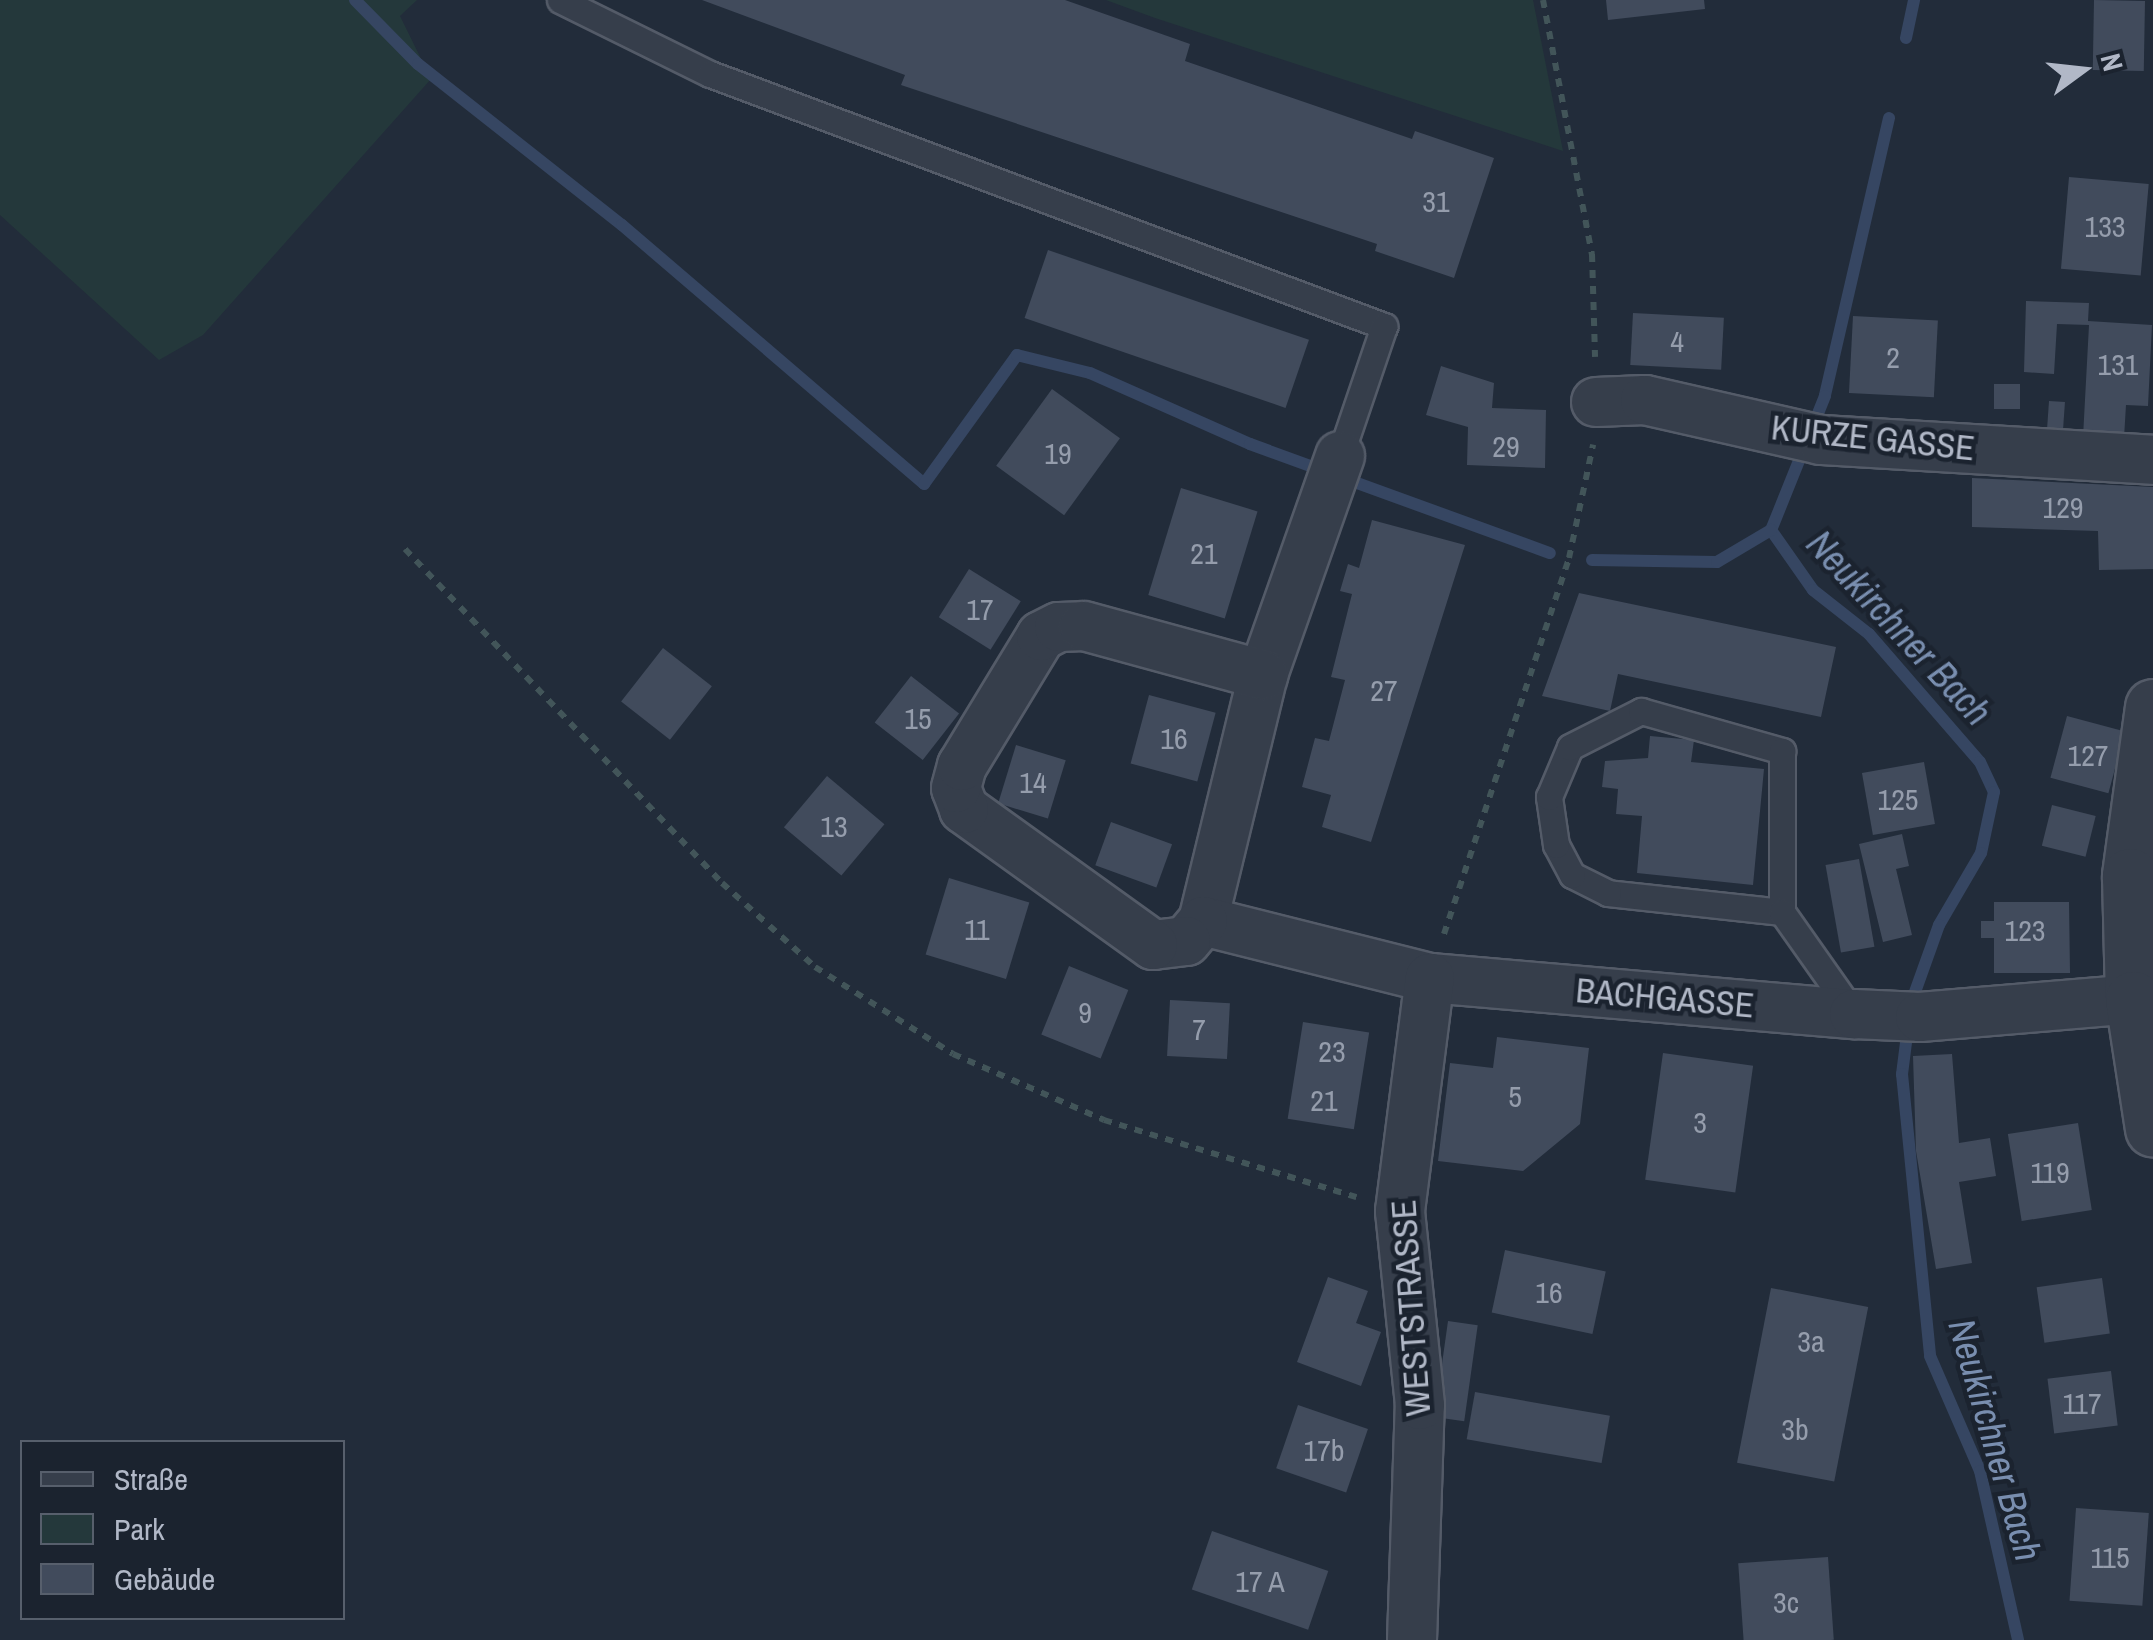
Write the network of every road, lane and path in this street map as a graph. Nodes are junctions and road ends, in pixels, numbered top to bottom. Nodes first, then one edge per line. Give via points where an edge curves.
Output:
1 (560, 0) edge
2 (1543, 0) edge
3 (1596, 402) junction
4 (2153, 460) edge
5 (1333, 478) joint
6 (405, 549) dead end
7 (1263, 675) junction
8 (2153, 706) edge
9 (1782, 912) junction
10 (1203, 922) junction
11 (1430, 978) junction
12 (2134, 999) junction
13 (1891, 1016) junction
14 (2153, 1128) edge
15 (1400, 1211) junction
16 (1412, 1640) edge

1 - 5 lane via 710,74 1384,326
2 - 3 path via 1592,254
3 - 4 street, KURZE GASSE via 1645,400 1808,438
3 - 11 path via 1590,479 1569,558
5 - 7 street
6 - 15 path via 722,883 815,967 953,1054 1104,1120
7 - 10 street
7 - 10 street via 1084,626 1059,627 1041,636 962,766 956,788 964,809 1153,945 1186,941
8 - 12 street via 2130,876
9 - 9 lane via 1608,893 1572,876 1556,846 1549,797 1570,747 1641,711 1782,751
9 - 13 lane
10 - 11 street, BACHGASSE
11 - 13 street, BACHGASSE
11 - 15 street, WESTSTRASSE
12 - 13 street, BACHGASSE
12 - 14 street
15 - 16 street, WESTSTRASSE via 1420,1405

